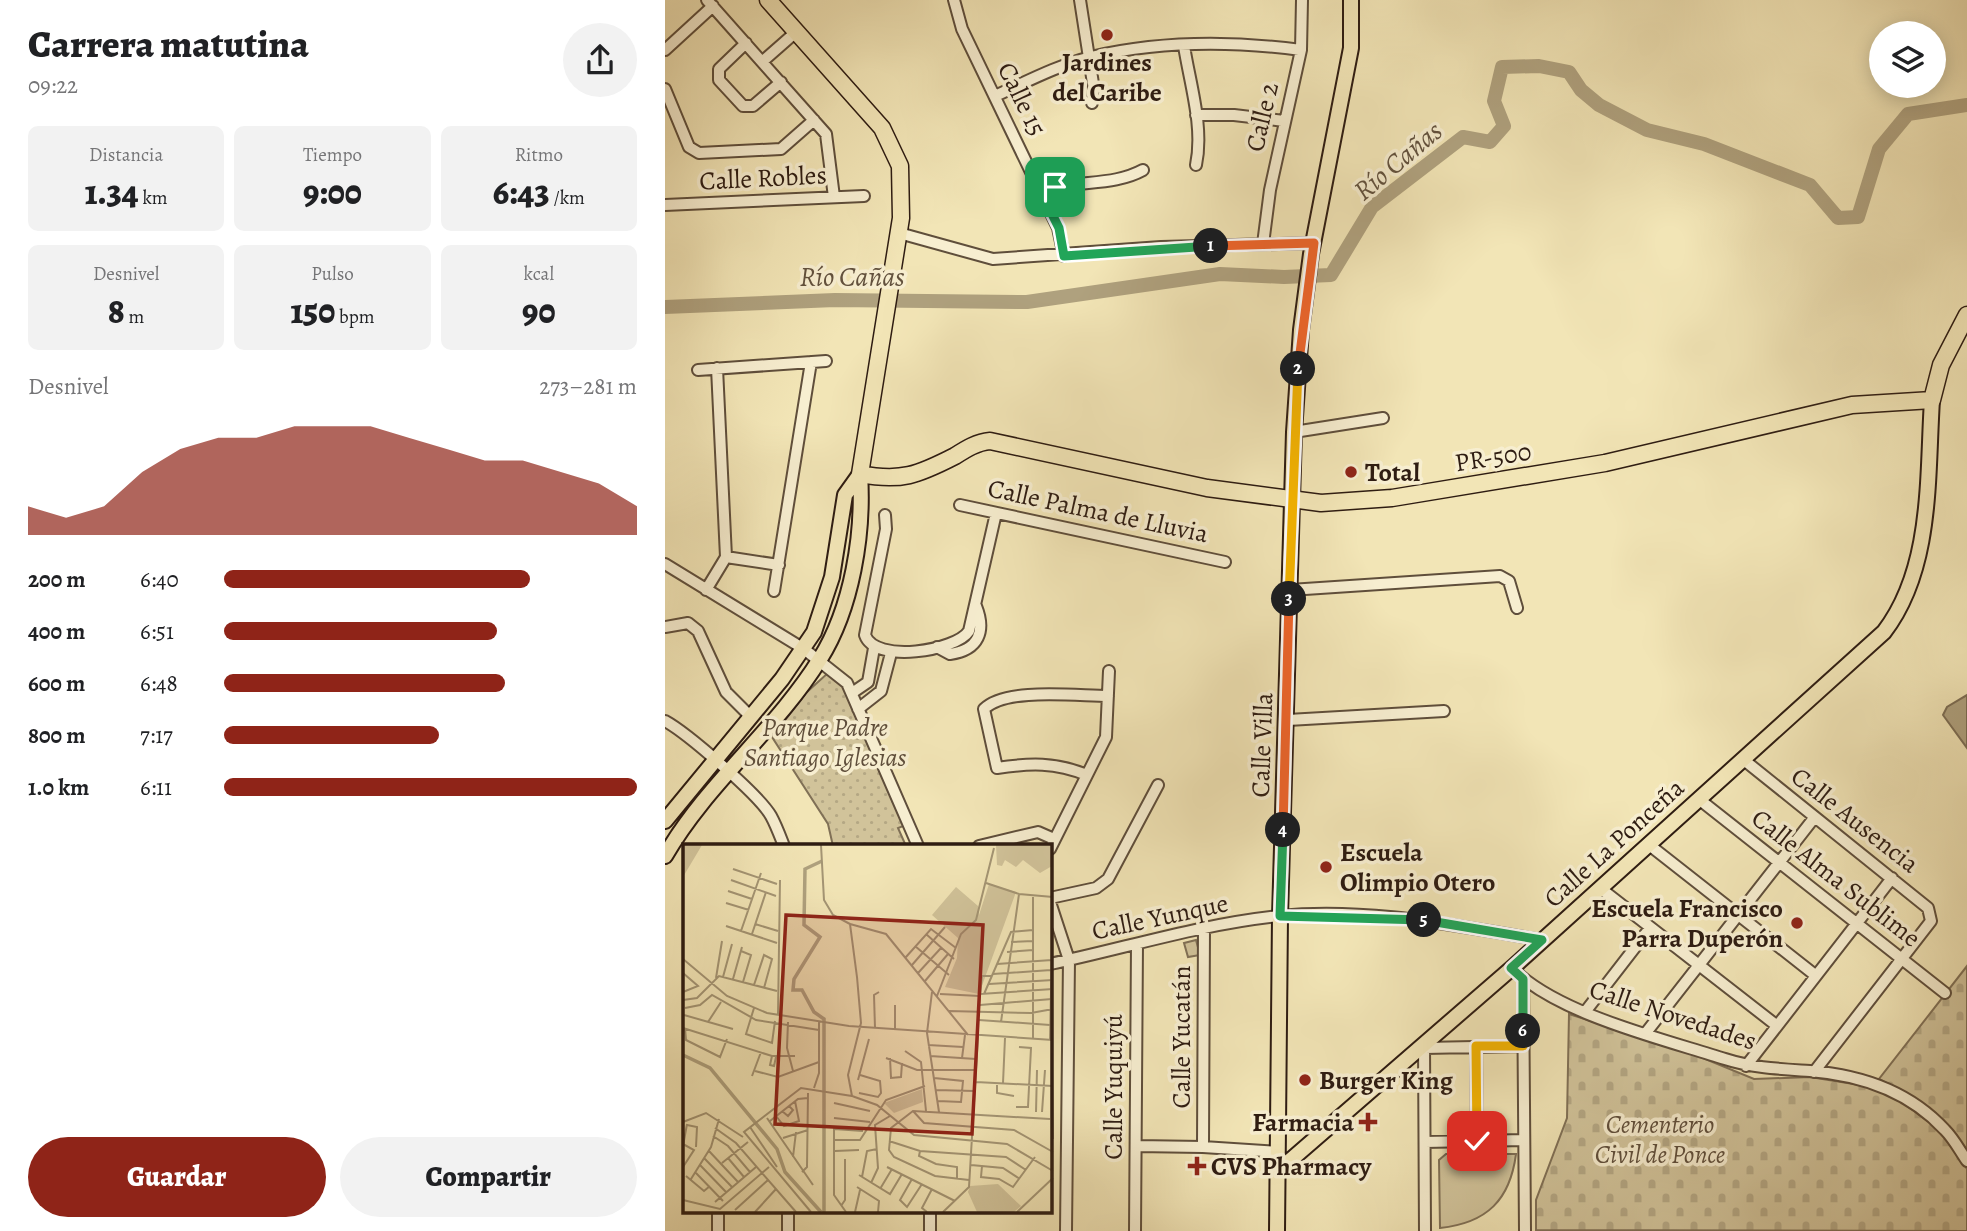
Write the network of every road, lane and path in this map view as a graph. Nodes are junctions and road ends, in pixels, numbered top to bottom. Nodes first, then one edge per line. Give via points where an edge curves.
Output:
1 (768, 0) edge
2 (954, 0) edge
3 (1080, 0) edge
4 (1302, 0) edge
5 (1351, 0) edge
6 (710, 3) edge
7 (796, 32) junction
8 (746, 43) junction
9 (1184, 46) junction
10 (665, 50) edge
11 (1301, 50) junction
12 (1090, 57) junction
13 (763, 61) junction
14 (781, 82) junction
15 (665, 89) edge
16 (995, 96) junction
17 (1092, 103) dead end
18 (1196, 115) junction
19 (814, 120) junction
20 (1284, 121) junction
21 (1196, 165) dead end
22 (1143, 170) dead end
23 (1041, 192) junction
24 (864, 196) dead end
25 (834, 197) junction
26 (665, 205) edge
27 (899, 233) junction
28 (1263, 244) junction
29 (1312, 249) junction
30 (1064, 256) junction
31 (1967, 315) edge
32 (826, 361) dead end
33 (811, 362) junction
34 (717, 368) junction
35 (698, 369) dead end
36 (1932, 400) junction
37 (1383, 418) dead end
38 (1294, 432) junction
39 (860, 474) junction
40 (1291, 501) junction
41 (960, 505) dead end
42 (996, 513) junction
43 (885, 515) dead end
44 (726, 558) junction
45 (1225, 562) dead end
46 (665, 564) edge
47 (779, 565) junction
48 (706, 590) junction
49 (1290, 590) junction
50 (774, 591) dead end
51 (1517, 608) dead end
52 (665, 627) edge
53 (874, 648) junction
54 (891, 653) junction
55 (812, 655) junction
56 (1109, 671) dead end
57 (852, 693) junction
58 (1108, 696) junction
59 (858, 709) junction
60 (1444, 711) dead end
61 (749, 715) junction
62 (1287, 720) junction
63 (665, 721) edge
64 (714, 759) junction
65 (1744, 760) junction
66 (726, 771) junction
67 (1087, 775) junction
68 (1158, 785) dead end
69 (1700, 800) junction
70 (1814, 818) junction
71 (665, 821) edge
72 (783, 844) edge
73 (917, 844) edge
74 (987, 844) edge
75 (1052, 844) edge
76 (1649, 844) junction
77 (665, 856) edge
78 (1778, 863) junction
79 (1892, 878) junction
80 (1600, 888) junction
81 (1052, 899) edge
82 (1052, 906) edge
83 (1738, 914) junction
84 (1280, 916) junction
85 (1856, 924) junction
86 (1204, 928) junction
87 (1650, 928) junction
88 (1542, 940) junction
89 (1137, 944) junction
90 (1902, 958) junction
91 (1069, 960) junction
92 (1052, 964) edge
93 (1698, 965) junction
94 (1511, 968) junction
95 (1815, 975) junction
96 (1523, 979) junction
97 (1945, 993) dead end
98 (1585, 1012) junction
99 (1776, 1026) junction
100 (1645, 1034) junction
101 (1424, 1046) junction
102 (1476, 1046) junction
103 (1523, 1046) junction
104 (1746, 1066) junction
105 (1814, 1072) junction
106 (1524, 1140) junction
107 (1477, 1141) junction
108 (1425, 1142) junction
109 (1136, 1146) junction
110 (1203, 1147) junction
111 (1278, 1152) junction
112 (1967, 1161) edge
113 (1278, 1171) junction
114 (1066, 1231) edge
115 (1135, 1231) edge
116 (1277, 1231) edge
117 (1425, 1231) edge
118 (1525, 1231) edge

1 - 7 highway
2 - 16 street, Calle 15 via 962,29
3 - 12 street
4 - 11 street, Calle 2
5 - 29 main road, Calle Villa via 1351,48
6 - 8 street
6 - 10 street
7 - 13 street
7 - 27 highway via 890,141 900,166
8 - 13 street
8 - 14 street via 719,69 719,80 743,106 753,107
9 - 11 street via 1222,43
9 - 12 street
9 - 18 street
11 - 20 street, Calle 2
12 - 16 street
12 - 17 street
13 - 14 street
14 - 19 street
15 - 19 street via 689,147 699,153 781,149
16 - 23 street, Calle 15
18 - 20 street
18 - 21 street
19 - 25 street via 826,134
20 - 28 street, Calle 2
22 - 23 street via 1125,180 1068,183
23 - 30 street, Calle 15 via 1059,228
24 - 25 street, Calle Robles
25 - 26 street, Calle Robles
27 - 30 street via 993,259
27 - 39 highway
28 - 29 street
28 - 30 street
29 - 38 main road, Calle Villa
31 - 36 highway via 1941,366
32 - 33 street
33 - 34 street
33 - 47 street
34 - 35 street
34 - 44 street
36 - 40 highway, PR-500 / PR-500 via 1852,405 1605,463 1392,498
36 - 65 main road, Calle La Ponceña via 1924,516 1913,580 1899,612 1884,632
37 - 38 street
38 - 40 main road, Calle Villa
39 - 40 highway, PR-500 / PR-500 via 905,478 990,441 1207,488
39 - 55 main road via 845,495 837,591
39 - 55 main road via 859,520 840,621
40 - 49 main road, Calle Villa
41 - 42 street, Calle Palma de Lluvia
42 - 45 street, Calle Palma de Lluvia
42 - 54 street via 964,639
43 - 53 street via 865,635
44 - 47 street
44 - 48 street
46 - 48 street
47 - 50 street
48 - 55 street
49 - 51 street via 1500,576 1509,581
49 - 62 main road, Calle Villa
52 - 61 street via 688,623 698,631 726,692
53 - 54 street
53 - 57 street via 867,682
54 - 59 street via 881,691
55 - 57 street via 836,671
55 - 61 main road
55 - 66 main road via 775,716
56 - 58 street
57 - 59 street
58 - 67 street via 1106,737
58 - 67 street via 1027,695 992,701 984,709 997,768 1063,765
59 - 73 street
60 - 62 street
61 - 64 main road
62 - 84 main road, Calle Villa
63 - 64 street
64 - 66 street
64 - 71 main road
65 - 69 main road, Calle La Ponceña
65 - 70 street, Calle Ausencia
66 - 72 street via 770,814
66 - 77 main road via 683,824
67 - 75 street
68 - 81 street via 1108,879 1096,888
69 - 76 main road, Calle La Ponceña
69 - 78 street, Calle Alma Sublime
70 - 78 street
70 - 79 street, Calle Ausencia
74 - 75 street via 1038,832
76 - 80 main road, Calle La Ponceña
76 - 83 street
78 - 83 street
78 - 85 street, Calle Alma Sublime
79 - 85 street
79 - 90 street, Calle Ausencia via 1928,908 1931,921
80 - 87 street
80 - 88 main road, Calle La Ponceña
82 - 91 street
83 - 93 street
83 - 95 street
84 - 86 street, Calle Yunque
84 - 88 street, Calle Yunque via 1419,919
84 - 111 main road, Calle Villa
85 - 90 street, Calle Alma Sublime
85 - 95 street
86 - 89 street, Calle Yunque
86 - 110 street, Calle Yucatán
87 - 93 street
87 - 98 street
88 - 94 main road, Calle La Ponceña
89 - 91 street, Calle Yunque
89 - 109 street, Calle Yuquiyú
90 - 97 street, Calle Alma Sublime
90 - 105 street
91 - 92 street, Calle Yunque
91 - 114 street
93 - 99 street
93 - 100 street
94 - 96 street, Calle Novedades
94 - 101 main road, Calle La Ponceña
95 - 99 street
96 - 98 street, Calle Novedades
96 - 103 street
98 - 100 street, Calle Novedades
99 - 104 street
100 - 104 street, Calle Novedades
101 - 102 street
101 - 108 street
101 - 113 main road, Calle La Ponceña
102 - 103 street
102 - 107 street
103 - 106 street
104 - 105 street, Calle Novedades
105 - 112 street, Calle Novedades via 1867,1080 1904,1097 1947,1131
106 - 107 street
106 - 118 street
107 - 108 street
108 - 117 street
109 - 110 street
109 - 115 street, Calle Yuquiyú
110 - 111 street
111 - 113 main road, Calle Villa
113 - 116 main road, Calle Villa

